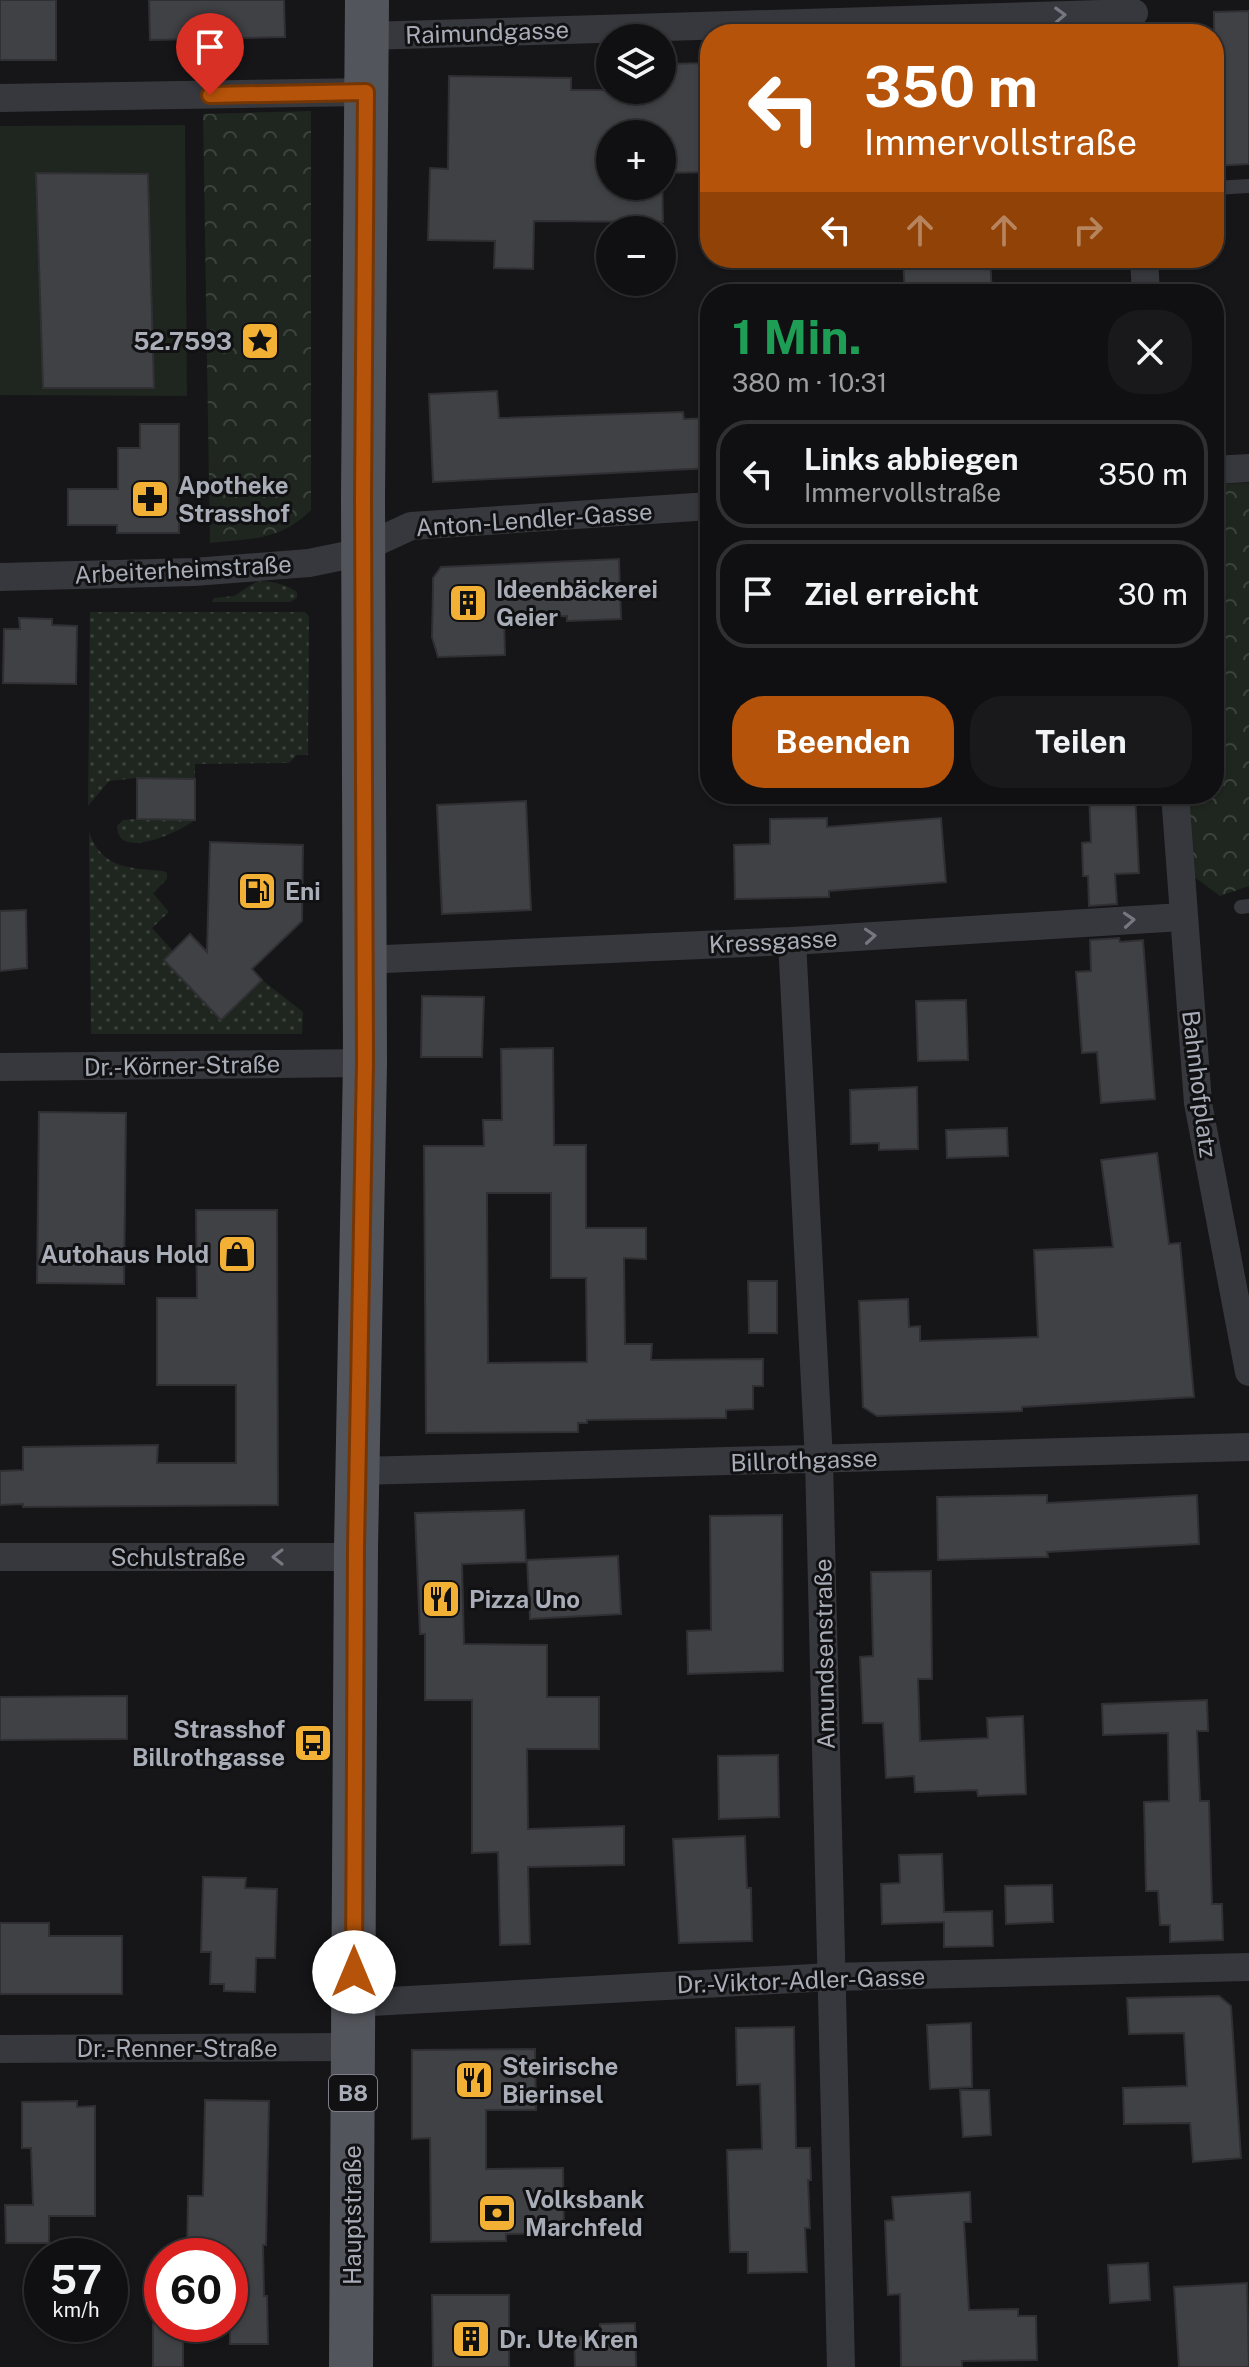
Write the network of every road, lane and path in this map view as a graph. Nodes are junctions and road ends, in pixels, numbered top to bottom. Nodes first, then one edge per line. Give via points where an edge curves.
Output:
1 (1134, 16) edge
2 (367, 18) edge
3 (366, 92) junction
4 (0, 98) edge
5 (1249, 186) edge
6 (1224, 187) edge
7 (1249, 468) edge
8 (1224, 469) edge
9 (700, 507) edge
10 (363, 550) junction
11 (0, 577) edge
12 (1176, 804) edge
13 (1182, 917) junction
14 (792, 941) junction
15 (363, 960) junction
16 (365, 1063) junction
17 (0, 1067) edge
18 (1249, 1372) edge
19 (1249, 1447) edge
20 (819, 1460) junction
21 (359, 1471) junction
22 (0, 1557) edge
23 (356, 1557) junction
24 (1249, 1967) edge
25 (831, 1977) junction
26 (353, 2003) junction
27 (353, 2047) junction
28 (0, 2049) edge
29 (351, 2367) edge
30 (841, 2367) edge

2 -> 1 street, Raimundgasse
2 - 3 main road, Hauptstraße / B8
3 - 4 street
3 - 10 main road, Hauptstraße / B8
5 - 6 lane
7 - 8 street
9 - 10 street, Anton-Lendler-Gasse via 411,526
10 - 11 street, Arbeiterheimstraße via 309,563 194,572
10 - 15 main road, Hauptstraße / B8
12 - 13 street, Bahnhofplatz
14 -> 13 street, Kressgasse
13 - 18 street, Bahnhofplatz via 1198,1103
14 - 15 street, Kressgasse
14 - 20 street, Amundsenstraße
15 - 16 main road, Hauptstraße / B8
16 - 17 street, Dr.-Körner-Straße
16 - 21 main road, Hauptstraße / B8
19 - 20 street, Billrothgasse
20 - 21 street, Billrothgasse
20 - 25 street, Amundsenstraße
21 - 23 main road, Hauptstraße / B8
23 -> 22 street, Schulstraße
23 - 26 main road, Hauptstraße / B8
24 - 25 street, Dr.-Viktor-Adler-Gasse
25 - 26 street, Dr.-Viktor-Adler-Gasse
25 - 30 street, Amundsenstraße
26 - 27 main road, Hauptstraße / B8
27 - 28 street, Dr.-Renner-Straße
27 - 29 main road, Hauptstraße / B8

